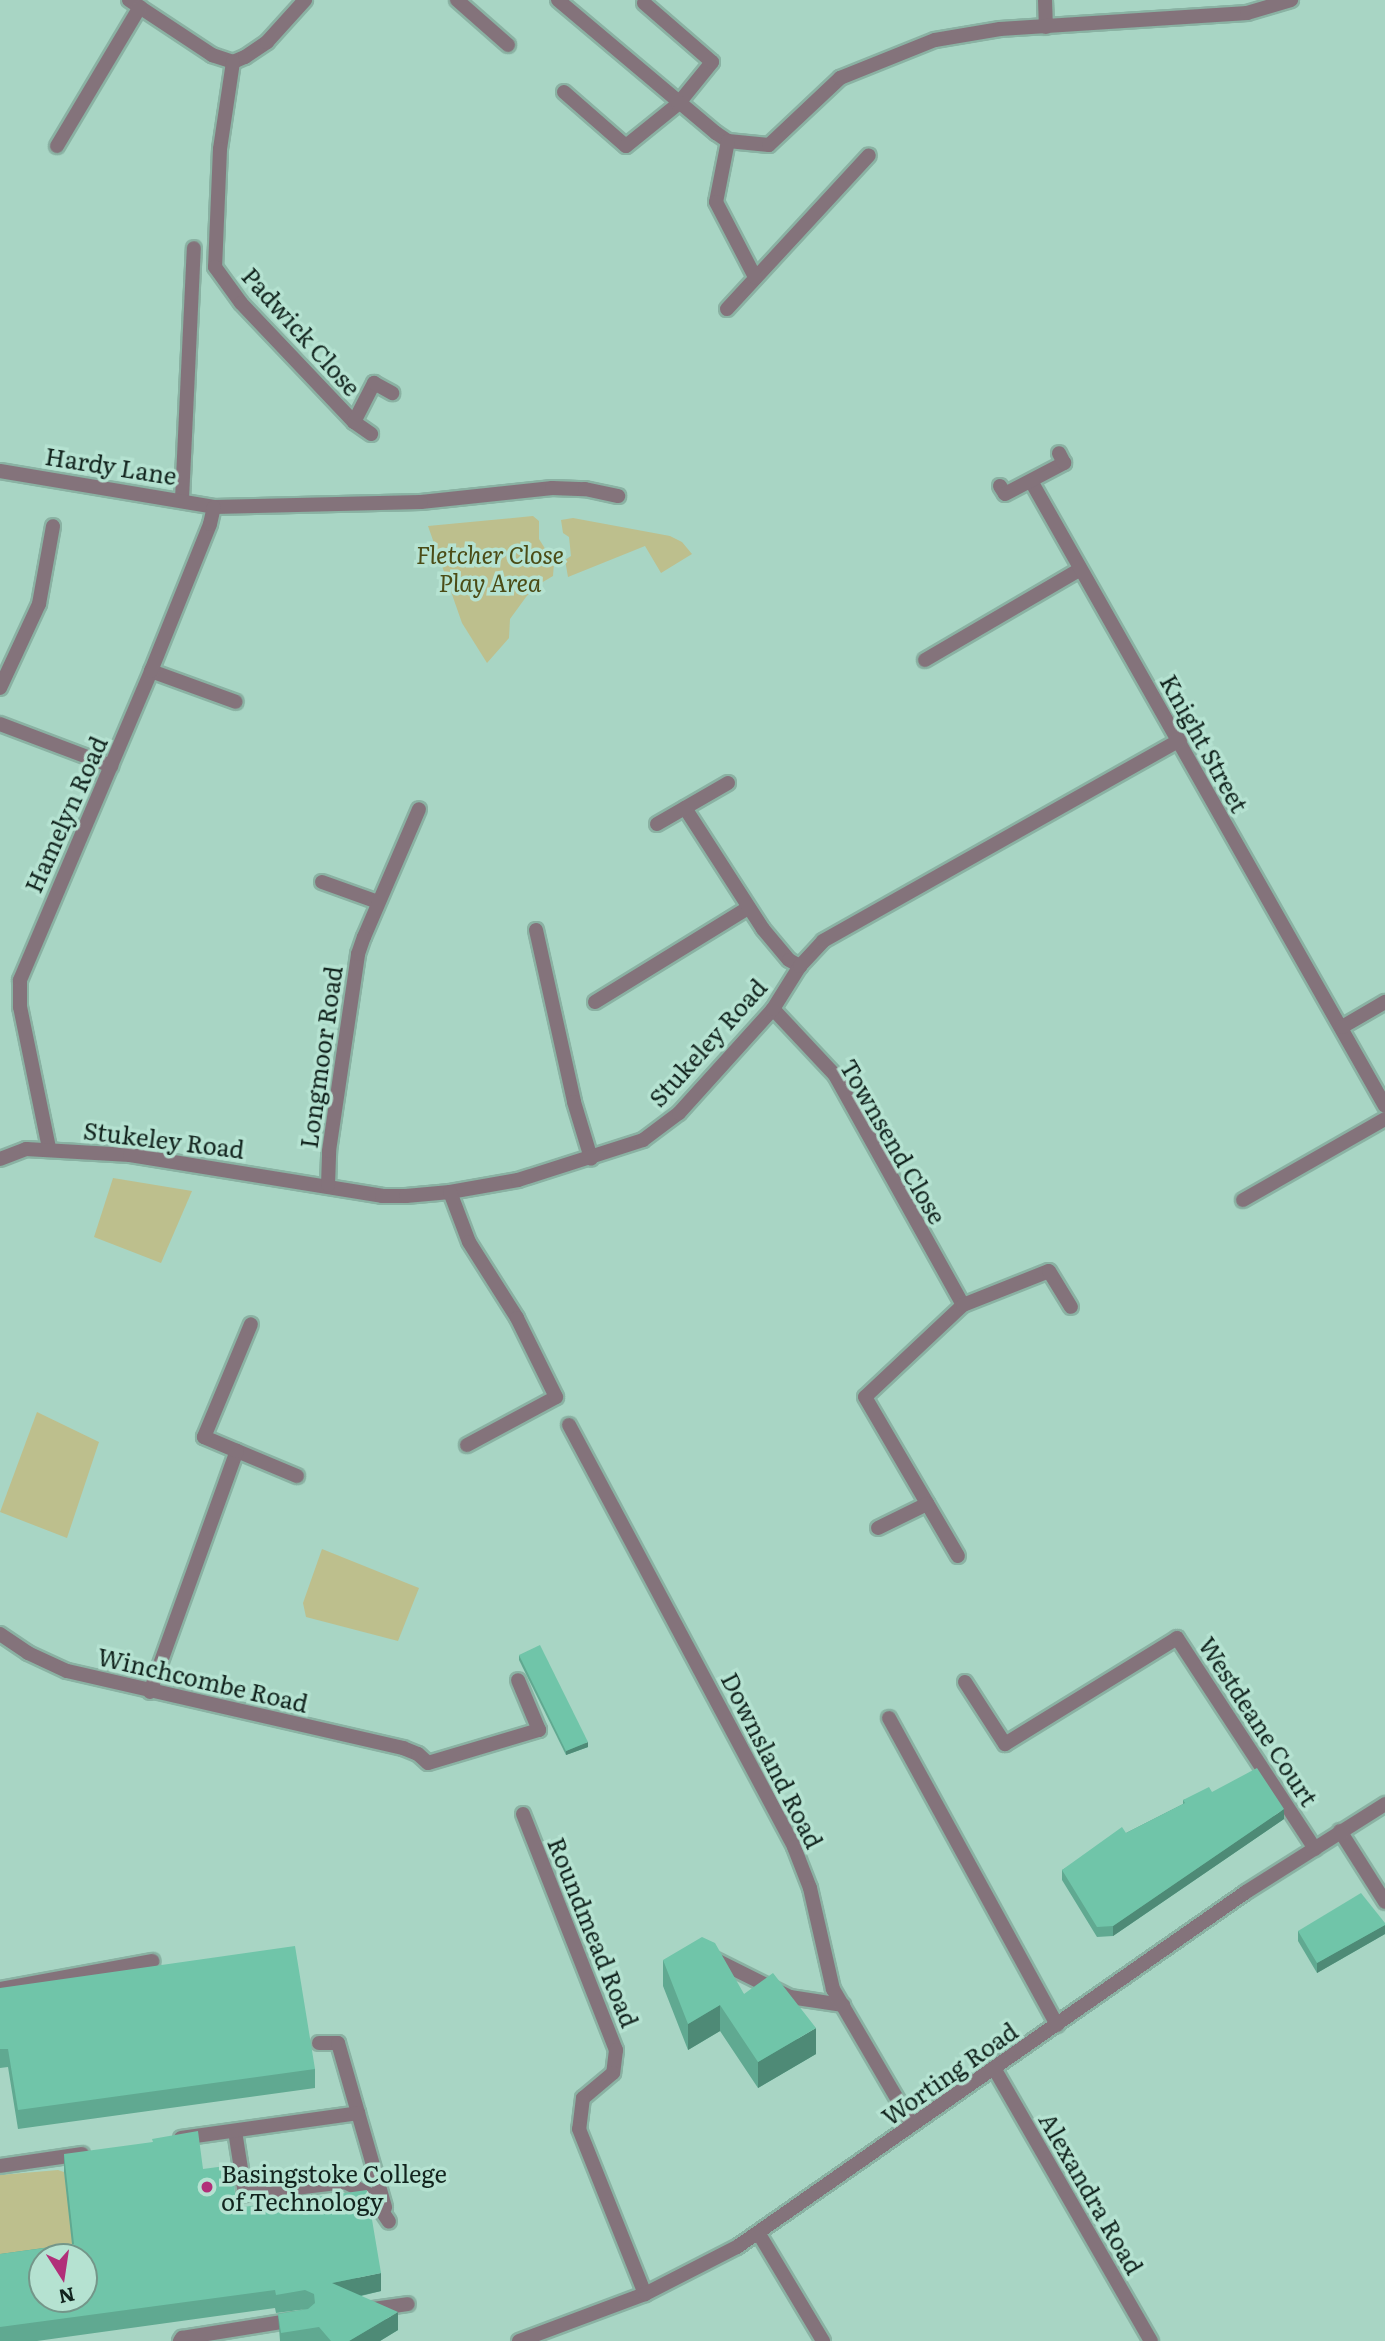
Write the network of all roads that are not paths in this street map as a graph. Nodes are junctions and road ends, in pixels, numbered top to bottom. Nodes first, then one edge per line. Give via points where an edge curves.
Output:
1 (305, 0) edge
2 (457, 0) edge
3 (558, 0) edge
4 (1045, 0) edge
5 (1291, 0) edge
6 (644, 3) dead end
7 (134, 4) edge
8 (1046, 27) junction
9 (508, 45) dead end
10 (233, 62) junction
11 (564, 92) dead end
12 (678, 104) junction
13 (728, 141) junction
14 (57, 146) dead end
15 (869, 155) dead end
16 (194, 248) dead end
17 (755, 277) junction
18 (727, 309) dead end
19 (392, 393) dead end
20 (354, 422) junction
21 (371, 434) dead end
22 (1059, 453) dead end
23 (0, 471) edge
24 (1031, 481) junction
25 (1000, 486) dead end
26 (618, 496) dead end
27 (182, 499) junction
28 (214, 506) junction
29 (53, 526) dead end
30 (1079, 570) junction
31 (925, 660) dead end
32 (151, 671) junction
33 (0, 688) edge
34 (236, 702) dead end
35 (0, 724) edge
36 (1180, 740) junction
37 (111, 766) junction
38 (728, 783) dead end
39 (685, 808) junction
40 (419, 809) dead end
41 (657, 824) dead end
42 (322, 882) dead end
43 (378, 902) junction
44 (748, 908) junction
45 (536, 930) dead end
46 (800, 966) junction
47 (594, 1002) dead end
48 (1385, 1002) edge
49 (773, 1009) junction
50 (1342, 1027) junction
51 (1385, 1106) edge
52 (1385, 1119) edge
53 (49, 1148) junction
54 (591, 1158) junction
55 (0, 1159) edge
56 (328, 1185) junction
57 (450, 1192) junction
58 (1242, 1200) dead end
59 (962, 1305) junction
60 (1071, 1307) dead end
61 (251, 1324) dead end
62 (569, 1425) dead end
63 (467, 1444) dead end
64 (237, 1451) junction
65 (297, 1476) dead end
66 (927, 1504) junction
67 (878, 1528) dead end
68 (958, 1556) dead end
69 (0, 1635) edge
70 (518, 1680) dead end
71 (965, 1682) dead end
72 (150, 1692) junction
73 (889, 1718) dead end
74 (1385, 1804) edge
75 (523, 1814) dead end
76 (1340, 1831) junction
77 (1315, 1849) junction
78 (1385, 1902) edge
79 (700, 1951) edge
80 (152, 1961) dead end
81 (0, 1989) edge
82 (843, 2006) junction
83 (1057, 2025) junction
84 (319, 2043) dead end
85 (994, 2068) junction
86 (358, 2113) junction
87 (912, 2124) junction
88 (235, 2131) junction
89 (165, 2141) edge
90 (100, 2151) edge
91 (0, 2166) edge
92 (759, 2234) junction
93 (645, 2294) junction
94 (408, 2304) dead end
95 (373, 2309) edge
96 (306, 2318) edge
97 (180, 2341) edge
98 (519, 2341) edge
99 (823, 2341) edge
100 (1151, 2341) edge

1 - 10 street via 267,42
2 - 9 street
3 - 12 street
4 - 8 street
5 - 8 street via 1247,13
6 - 12 street via 712,62
7 - 10 street via 212,55
7 - 14 street
8 - 13 street via 935,40 840,78 769,145
10 - 20 street, Padwick Close via 217,186 215,267 241,303
11 - 12 street via 626,146
12 - 13 street
13 - 17 street via 716,202
15 - 17 street
16 - 27 street
17 - 18 street
19 - 20 street, Padwick Close via 374,383
20 - 21 street, Padwick Close
22 - 24 street via 1064,463
23 - 27 street, Hardy Lane
24 - 25 street via 1005,494
24 - 30 street, Knight Street
26 - 28 street, Hardy Lane via 552,488 421,502
27 - 28 street, Hardy Lane
28 - 32 street, Hamelyn Road via 211,524
29 - 33 street via 39,604
30 - 31 street
30 - 36 street, Knight Street
32 - 34 street
32 - 37 street, Hamelyn Road
35 - 37 street
36 - 46 street, Stukeley Road via 823,941
36 - 50 street, Knight Street via 1274,915
37 - 53 street, Hamelyn Road via 20,980 20,1007
38 - 39 street
39 - 41 street
39 - 44 street
40 - 43 street, Longmoor Road
42 - 43 street
43 - 56 street, Longmoor Road via 358,954
44 - 46 street via 789,960
44 - 47 street
45 - 54 street
46 - 49 street, Stukeley Road
48 - 50 street
49 - 54 street, Stukeley Road via 661,1128 643,1140
49 - 59 street, Townsend Close via 835,1075
50 - 51 street, Knight Street
52 - 58 street
53 - 55 street, Stukeley Road via 26,1149
53 - 56 street, Stukeley Road via 130,1155
54 - 57 street, Stukeley Road via 519,1180
56 - 57 street, Stukeley Road via 382,1196
57 - 63 street via 469,1242 516,1318 556,1397
59 - 60 street via 1049,1271
59 - 66 street via 865,1397
61 - 64 street via 204,1437
62 - 82 street, Downsland Road via 794,1847 810,1888 832,1989
64 - 65 street
64 - 72 street
66 - 67 street
66 - 68 street
69 - 72 street, Winchcombe Road via 67,1671
70 - 72 street, Winchcombe Road via 539,1730 428,1763 403,1748
71 - 77 street, Westdeane Court via 1005,1744 1177,1639
73 - 83 street
74 - 76 street, Worting Road
75 - 93 street, Roundmead Road via 616,2050 613,2073 583,2098 579,2129
76 - 77 street, Worting Road
76 - 78 street
77 - 83 street, Worting Road
79 - 82 street via 790,1997
80 - 81 street
82 - 87 street, Downsland Road
83 - 85 street, Worting Road
84 - 86 street via 338,2043
85 - 87 street, Worting Road
85 - 100 street, Alexandra Road
86 - 88 street
86 - 88 street via 389,2222 371,2195 345,2182 245,2194
87 - 92 street, Worting Road
88 - 89 street
90 - 91 street
92 - 93 street, Worting Road
92 - 99 street
93 - 98 street, Worting Road
94 - 95 street
96 - 97 street

